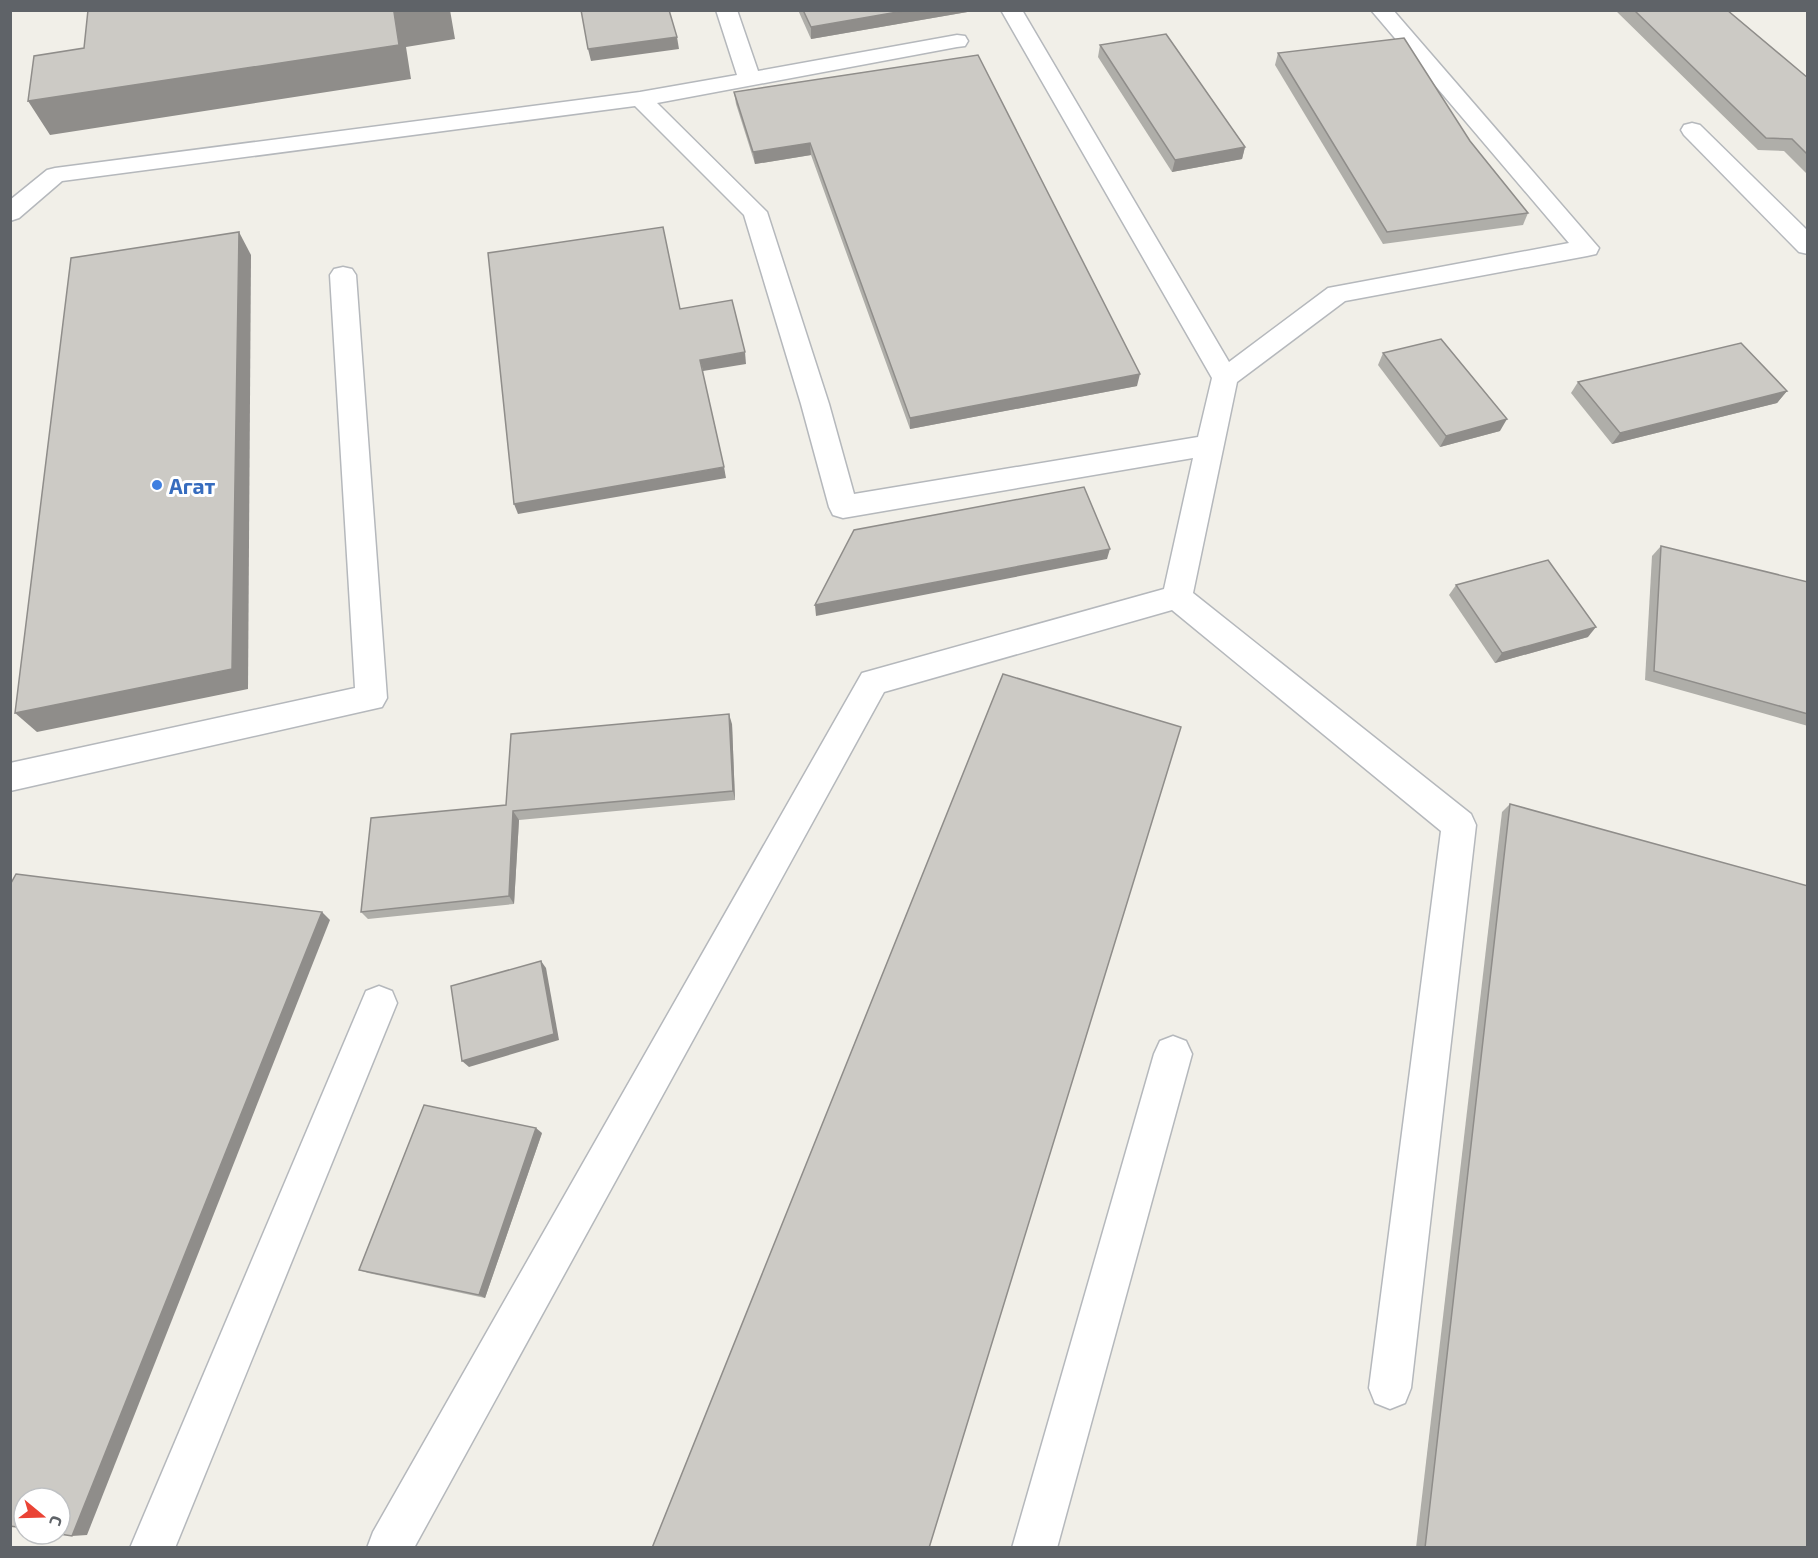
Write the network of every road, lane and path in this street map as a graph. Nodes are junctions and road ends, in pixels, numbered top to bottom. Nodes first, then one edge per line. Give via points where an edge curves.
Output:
1 (726, 10) edge
2 (1011, 10) edge
3 (1381, 10) edge
4 (957, 41) dead end
5 (750, 79) junction
6 (640, 99) junction
7 (1692, 129) dead end
8 (10, 213) edge
9 (1808, 246) edge
10 (343, 275) dead end
11 (1225, 378) junction
12 (1211, 445) junction
13 (1177, 597) junction
14 (10, 777) edge
15 (378, 1003) dead end
16 (1173, 1054) dead end
17 (1390, 1388) dead end
18 (152, 1548) edge
19 (389, 1548) edge
20 (1034, 1548) edge

1 - 5 lane
2 - 11 lane
3 - 11 lane via 1587,248 1337,294
4 - 5 lane
5 - 6 lane
6 - 8 lane via 55,175
6 - 12 lane via 756,212 843,507
7 - 9 lane
10 - 14 lane via 371,698
11 - 12 lane
12 - 13 lane
13 - 17 lane via 1459,825
13 - 19 lane via 873,682
15 - 18 lane
16 - 20 lane

